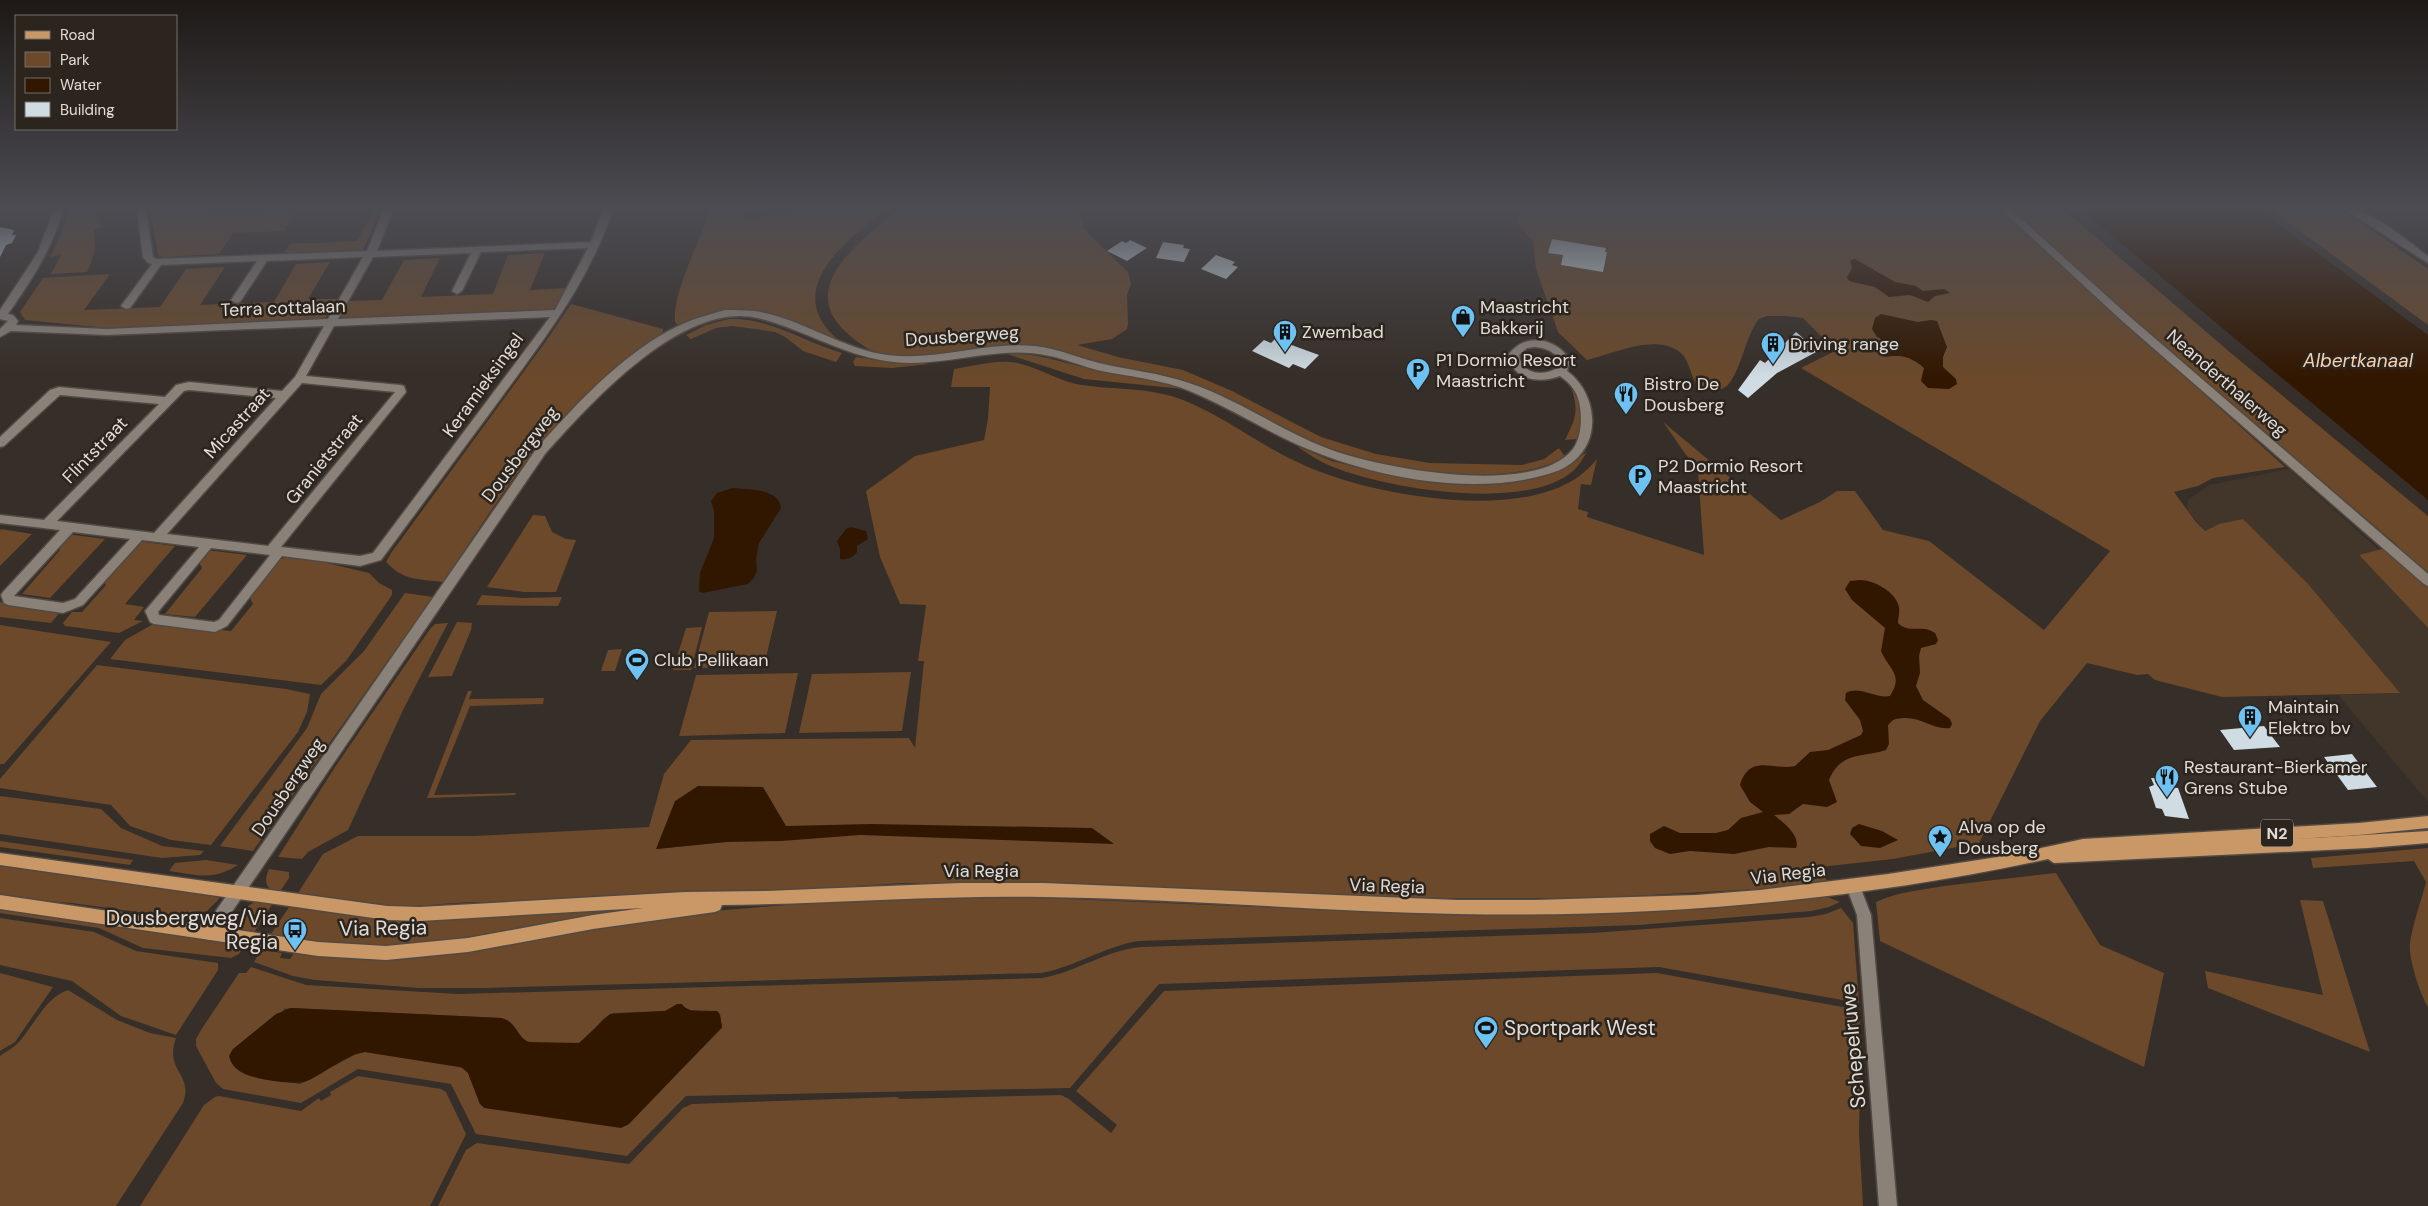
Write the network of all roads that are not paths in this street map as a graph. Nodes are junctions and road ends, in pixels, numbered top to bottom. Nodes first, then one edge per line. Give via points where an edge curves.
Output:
1 (34, 265) edge
2 (156, 265) edge
3 (260, 265) edge
4 (362, 265) edge
5 (469, 265) edge
6 (584, 265) edge
7 (2067, 265) edge
8 (457, 292) dead end
9 (236, 300) dead end
10 (126, 306) dead end
11 (558, 313) junction
12 (0, 316) edge
13 (331, 322) junction
14 (4, 332) edge
15 (1561, 372) junction
16 (299, 379) junction
17 (286, 395) junction
18 (168, 401) junction
19 (0, 443) edge
20 (0, 519) edge
21 (48, 524) junction
22 (70, 527) junction
23 (140, 535) junction
24 (157, 537) junction
25 (208, 544) junction
26 (275, 551) junction
27 (2428, 582) edge
28 (2428, 822) edge
29 (2428, 837) edge
30 (2125, 848) junction
31 (0, 859) edge
32 (1852, 886) junction
33 (237, 893) junction
34 (766, 898) junction
35 (0, 902) edge
36 (209, 932) junction
37 (1888, 1206) edge

1 - 12 street
2 - 10 street
3 - 9 street
4 - 13 street, Micastraat
5 - 8 street
6 - 11 street, Keramieksingel
7 - 27 street, Neanderthalerweg
11 - 13 street, Terra cottalaan
11 - 26 street, Keramieksingel via 377,557 360,562
12 - 14 street via 12,320
13 - 14 street, Terra cottalaan via 107,332
13 - 16 street, Micastraat
15 - 15 street via 1565,360 1552,347 1530,344 1514,354 1515,363 1529,374 1546,377
15 - 33 street, Dousbergweg via 1575,383 1583,395 1585,428 1577,451 1560,466 1537,474 1468,479 1410,473 1349,460 1304,444 1197,389 1044,351 1007,349 948,358 901,360 854,352 802,330 749,313 724,314 700,320 674,332 608,381 541,451
16 - 17 street, Micastraat
16 - 26 street, Granietstraat via 400,389 401,392
17 - 18 street, Flintstraat via 189,386 180,388
17 - 24 street, Micastraat
18 - 19 street via 59,391
18 - 21 street, Flintstraat
20 - 21 street
21 - 22 street
22 - 23 street
22 - 23 street via 7,595 8,600 63,608 71,606 79,602
23 - 24 street
24 - 25 street
25 - 26 street
25 - 26 street, Granietstraat via 151,611 154,619 215,627 223,623
28 - 30 main road, N2
29 - 30 main road, N2 via 2368,842
30 - 32 main road, Via Regia via 2004,862
31 - 33 main road, Via Regia
32 - 34 main road, Via Regia via 1696,902 1536,907 1346,903 1044,890 898,891
32 - 37 street, Schepelruwe via 1864,915
33 - 34 main road, Via Regia via 355,910 420,914 685,899
33 - 36 street, Dousbergweg
34 - 36 main road, Via Regia via 594,922 468,945 386,953 318,949
35 - 36 main road, Via Regia

